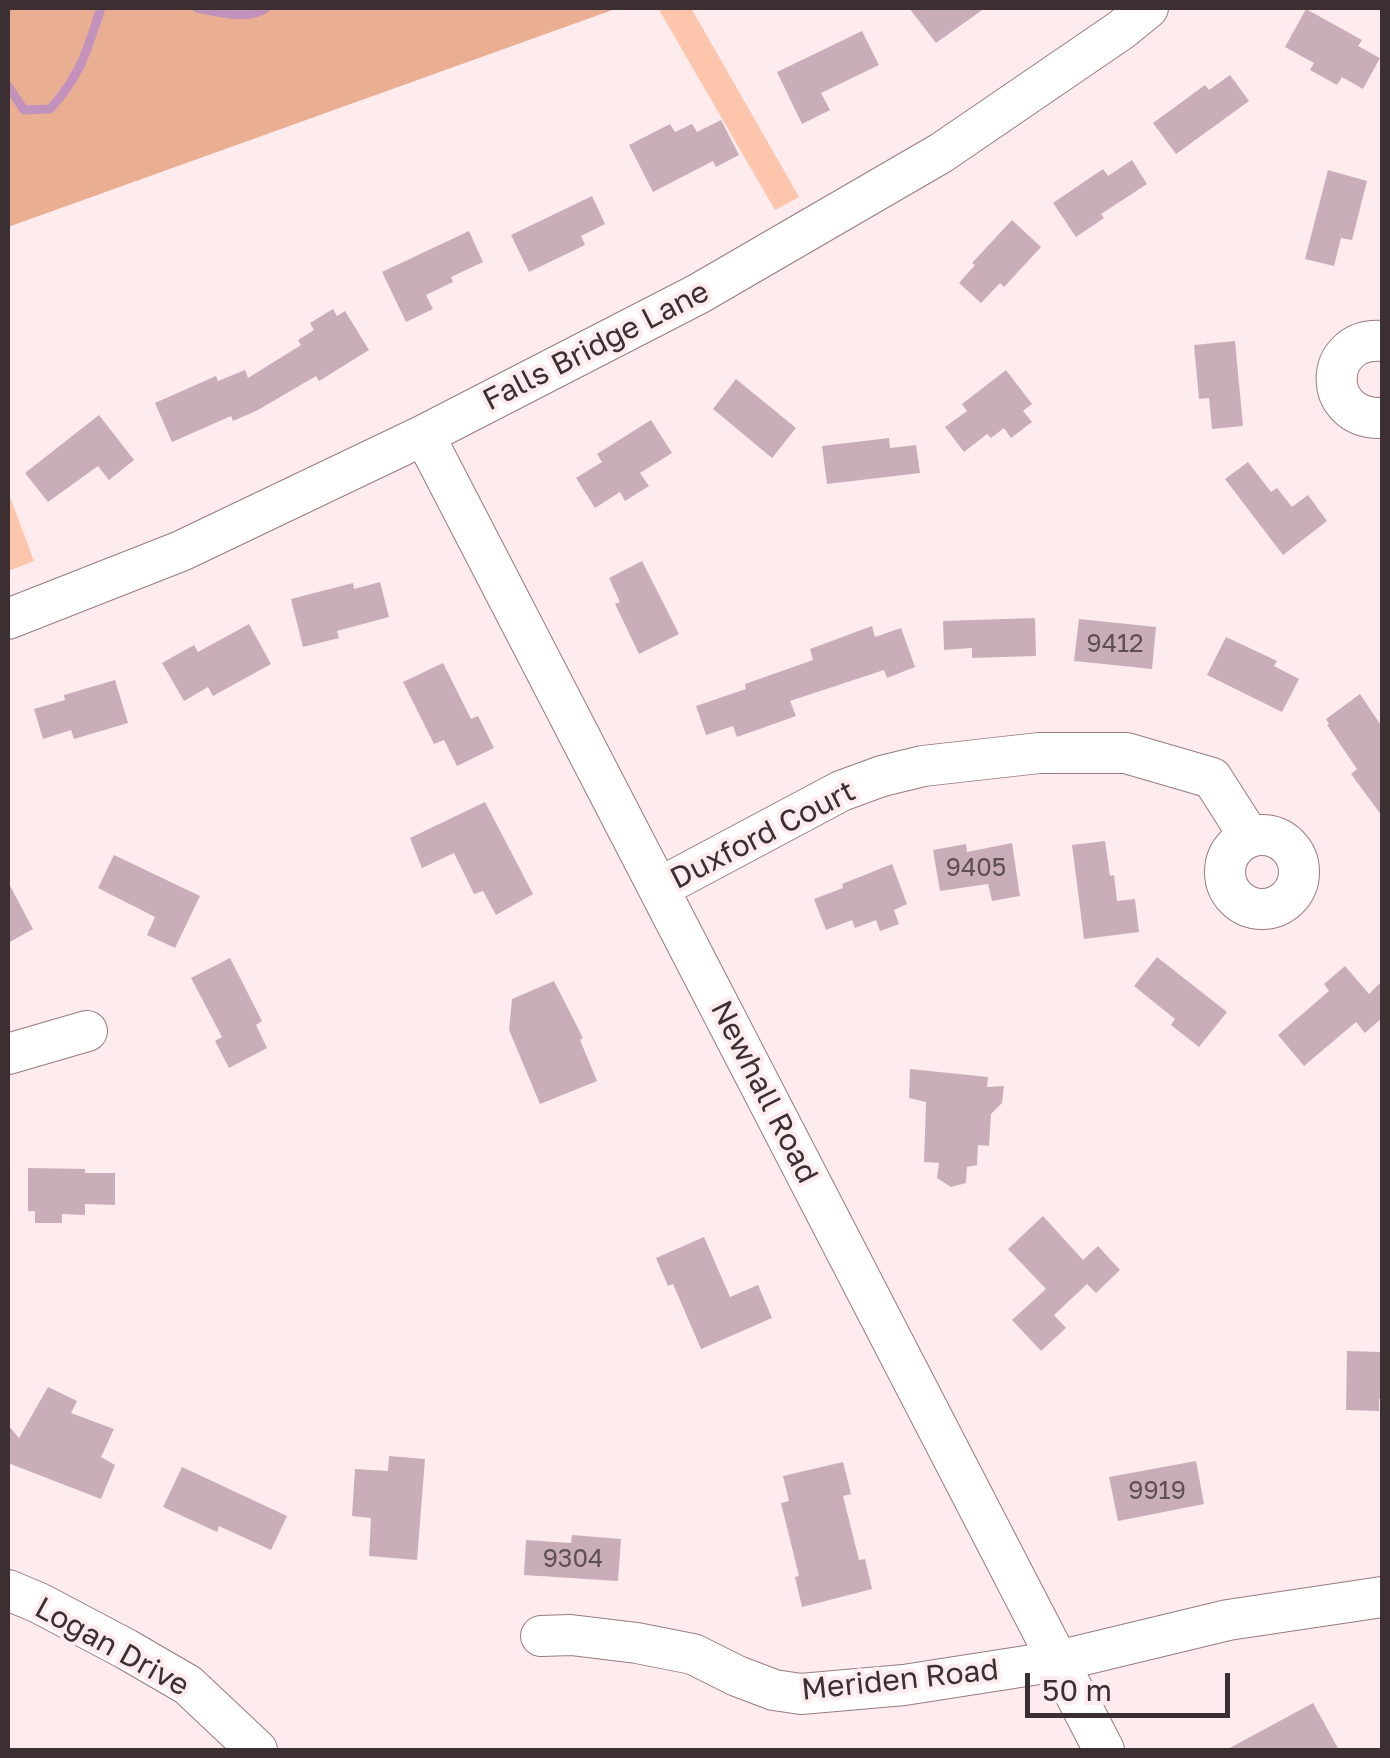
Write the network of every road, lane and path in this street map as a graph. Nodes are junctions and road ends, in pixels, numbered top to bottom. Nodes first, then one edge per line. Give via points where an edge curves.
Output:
1 (1148, 8) edge
2 (1382, 342) edge
3 (1382, 418) edge
4 (424, 434) junction
5 (8, 619) edge
6 (1249, 836) dead end
7 (658, 888) junction
8 (87, 1031) dead end
9 (8, 1054) edge
10 (8, 1590) edge
11 (1382, 1598) edge
12 (541, 1636) dead end
13 (1058, 1662) junction
14 (257, 1750) edge
15 (1104, 1750) edge

1 - 4 street, Falls Bridge Lane via 926,162 698,294
2 - 3 street via 1357,345 1336,374 1348,408
4 - 5 street, Falls Bridge Lane via 181,551
4 - 7 street, Newhall Road
6 - 7 street, Duxford Court via 1212,778 1126,753 1038,754 882,776 840,791
7 - 13 street, Newhall Road
8 - 9 street
10 - 14 street, Logan Drive via 188,1686
11 - 13 street, Meriden Road via 1228,1620
12 - 13 street, Meriden Road via 570,1634 693,1654 774,1690 801,1694
13 - 15 street, Newhall Road

